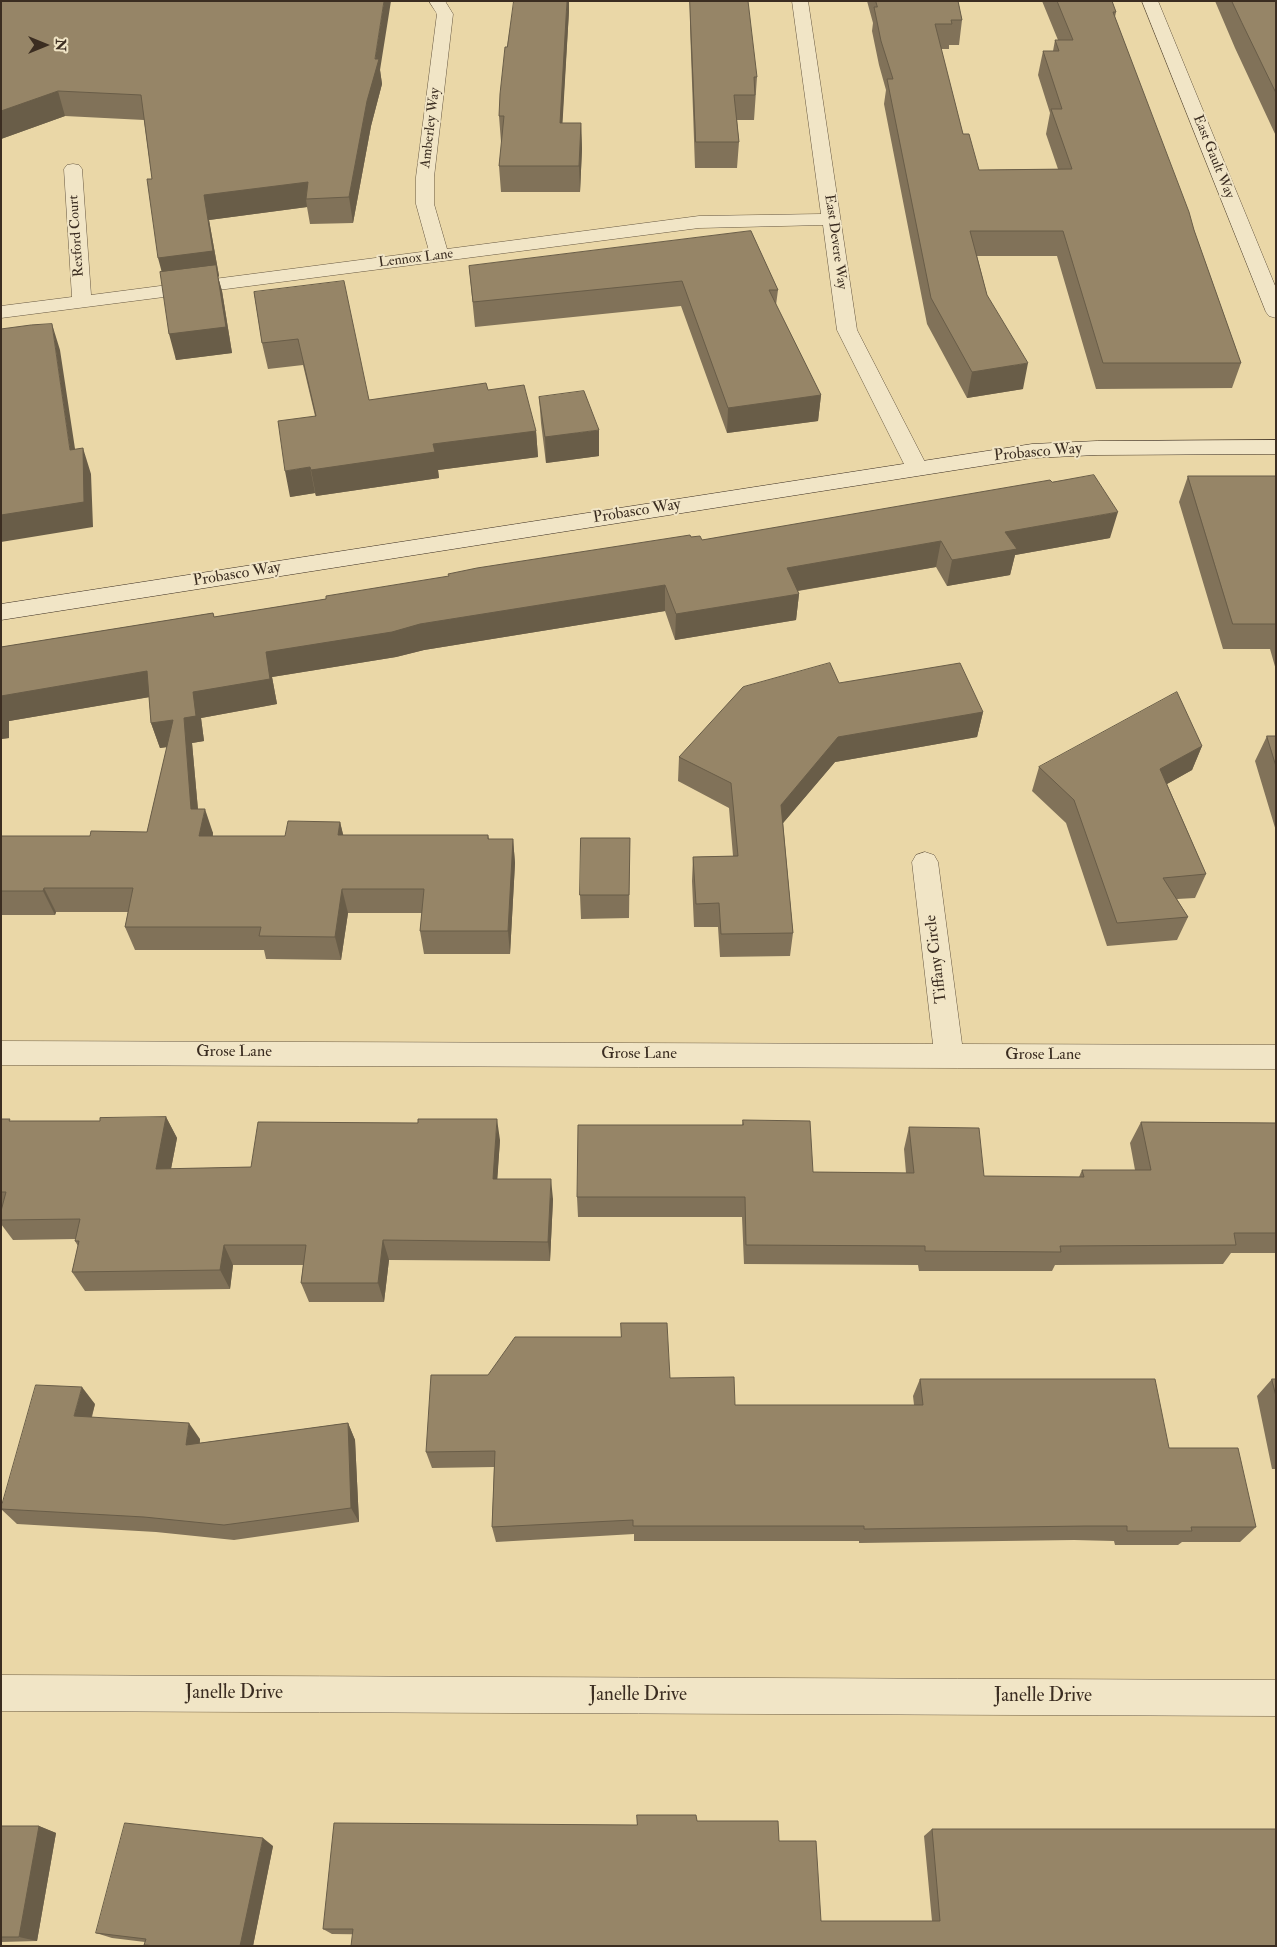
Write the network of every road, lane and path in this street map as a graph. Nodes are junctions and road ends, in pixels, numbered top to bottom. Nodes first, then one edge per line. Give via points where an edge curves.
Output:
1 (437, 1) edge
2 (800, 1) edge
3 (1150, 1) edge
4 (73, 169) dead end
5 (831, 219) junction
6 (440, 256) junction
7 (82, 302) junction
8 (1, 312) edge
9 (1276, 312) edge
10 (1276, 447) edge
11 (917, 468) junction
12 (1, 612) edge
13 (925, 862) dead end
14 (1, 1053) edge
15 (949, 1056) junction
16 (1276, 1057) edge
17 (1, 1693) edge
18 (1276, 1698) edge

1 - 6 street, Amberley Way via 445,14 425,177 425,204
2 - 5 street, East Devere Way
3 - 9 street, East Gault Way
4 - 7 street, Rexford Court
5 - 6 street, Lennox Lane via 700,222
5 - 11 street, East Devere Way via 847,330
6 - 7 street, Lennox Lane
7 - 8 street, Lennox Lane
10 - 11 street, Probasco Way via 1032,451
11 - 12 street, Probasco Way
13 - 15 street, Tiffany Circle
14 - 15 street, Grose Lane
15 - 16 street, Grose Lane
17 - 18 street, Janelle Drive

